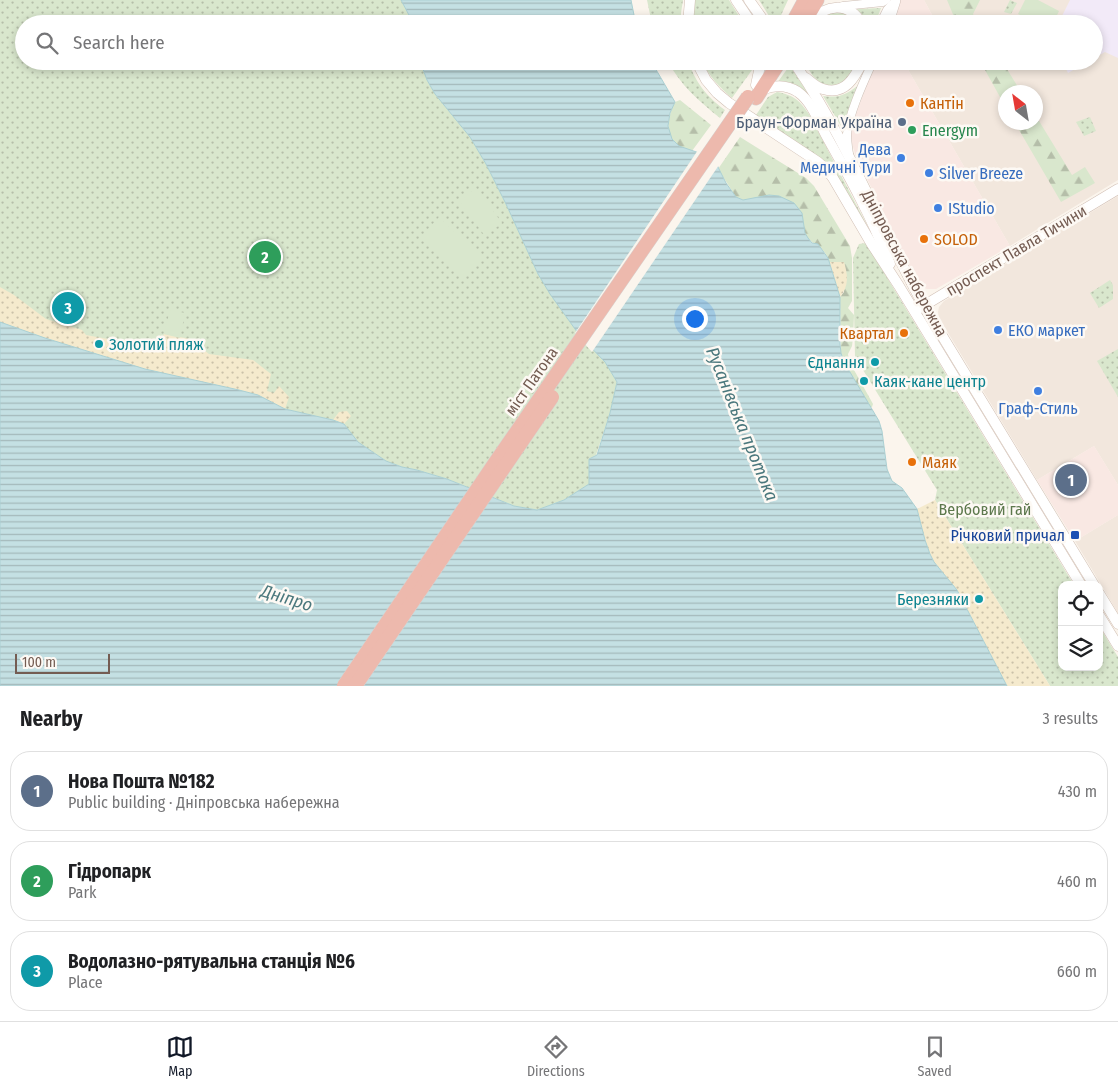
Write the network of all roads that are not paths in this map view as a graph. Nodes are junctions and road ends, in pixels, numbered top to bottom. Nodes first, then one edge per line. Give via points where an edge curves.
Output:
1 (690, 0) edge
2 (736, 0) edge
3 (817, 0) edge
4 (886, 0) edge
5 (896, 0) edge
6 (804, 1) edge
7 (751, 3) edge
8 (843, 6) junction
9 (689, 15) edge
10 (746, 15) edge
11 (760, 15) edge
12 (797, 15) edge
13 (810, 15) edge
14 (816, 15) edge
15 (855, 15) edge
16 (884, 15) edge
17 (892, 15) edge
18 (701, 70) edge
19 (759, 70) edge
20 (766, 70) edge
21 (773, 70) edge
22 (798, 70) edge
23 (858, 70) edge
24 (869, 70) edge
25 (803, 76) junction
26 (755, 93) junction
27 (850, 156) junction
28 (1118, 188) edge
29 (899, 286) junction
30 (924, 306) junction
31 (914, 311) junction
32 (1079, 581) edge
33 (1092, 581) edge
34 (1103, 600) edge
35 (1103, 622) edge
36 (1118, 624) edge
37 (1118, 646) edge
38 (344, 686) edge
39 (356, 686) edge

1 - 9 main road
2 - 10 main road
3 - 13 highway
4 - 8 street
5 - 16 street
5 - 17 street
6 - 12 highway
7 - 11 main road
8 - 14 main road via 822,10
8 - 15 main road
18 - 29 main road, Дніпровська набережна via 717,93 729,103 827,170
19 - 26 main road
20 - 26 highway
21 - 26 highway
22 - 25 main road, Дніпровська набережна
23 - 25 main road via 851,83 833,90 823,89
24 - 27 street via 849,122 847,141
25 - 27 main road, Дніпровська набережна
26 - 29 main road, Дніпровська набережна via 774,85 787,86 804,97 880,240
26 - 38 highway, міст Патона, bridge via 495,463
26 - 39 highway, міст Патона, bridge
27 - 30 main road, Дніпровська набережна
28 - 30 main road, проспект Павла Тичини
29 - 31 main road, Дніпровська набережна
30 - 31 main road, проспект Павла Тичини
30 - 33 main road, Дніпровська набережна
31 - 32 main road, Дніпровська набережна
34 - 36 main road
35 - 37 main road

